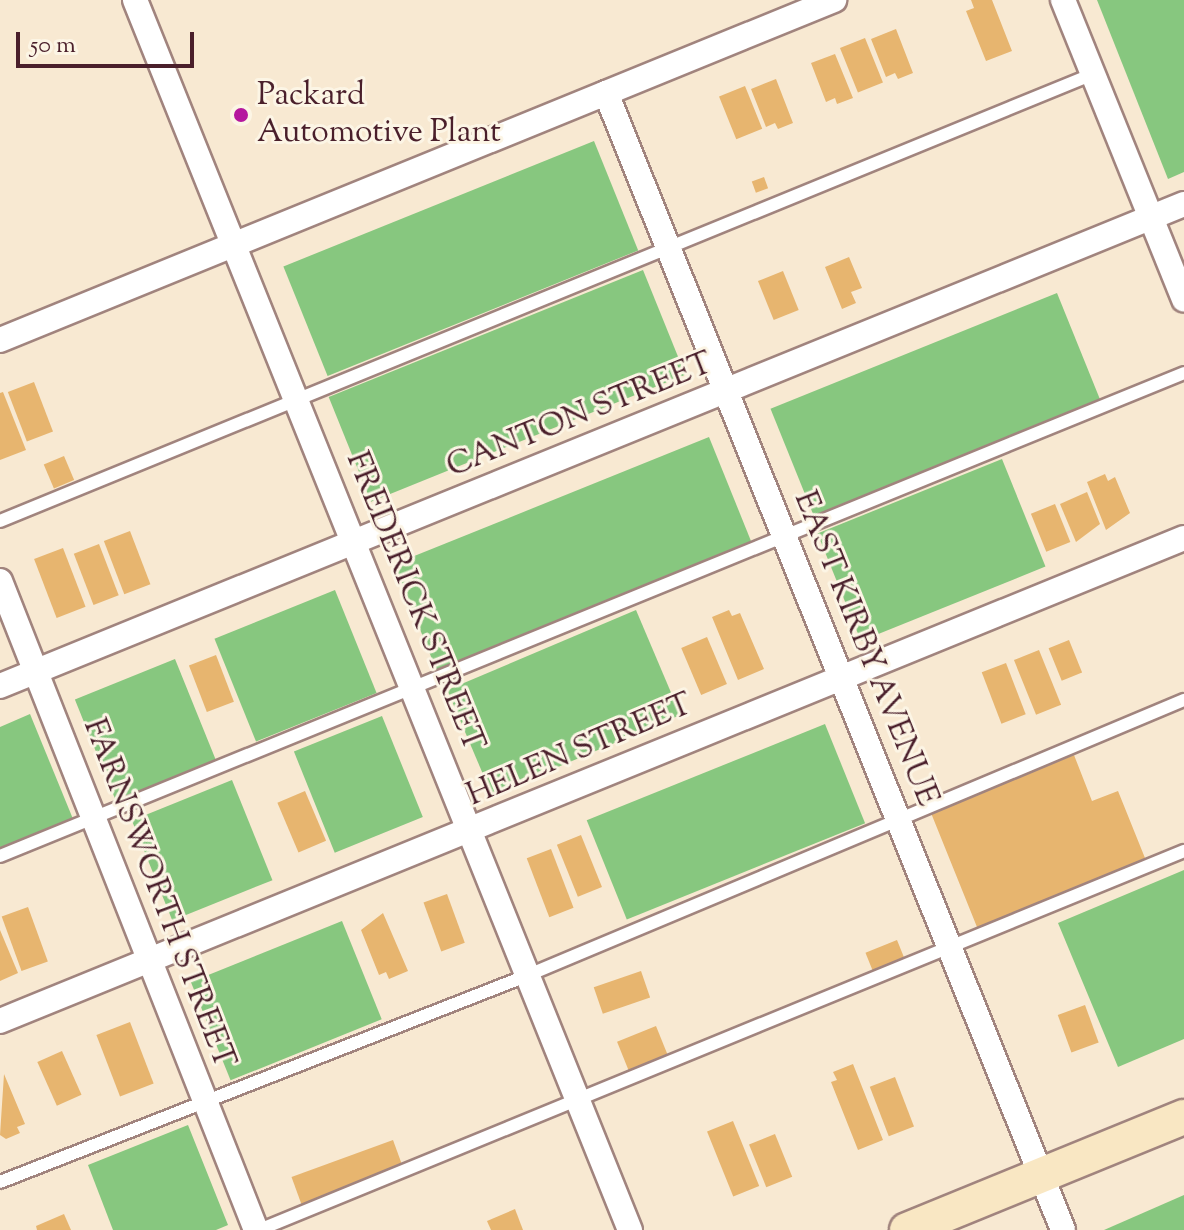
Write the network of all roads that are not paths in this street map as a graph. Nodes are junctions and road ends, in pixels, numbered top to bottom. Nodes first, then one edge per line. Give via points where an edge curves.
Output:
1 (135, 0) edge
2 (834, 0) edge
3 (1063, 0) edge
4 (1093, 74) junction
5 (606, 93) junction
6 (1184, 204) edge
7 (1151, 216) junction
8 (234, 244) junction
9 (669, 248) junction
10 (1184, 299) edge
11 (0, 340) edge
12 (1184, 373) edge
13 (726, 393) junction
14 (297, 400) junction
15 (0, 521) edge
16 (787, 538) junction
17 (1184, 538) edge
18 (354, 541) junction
19 (0, 581) edge
20 (38, 671) junction
21 (843, 677) junction
22 (0, 686) edge
23 (415, 690) junction
24 (1184, 700) edge
25 (899, 817) junction
26 (94, 819) junction
27 (470, 832) junction
28 (1184, 851) edge
29 (0, 856) edge
30 (951, 948) junction
31 (150, 960) junction
32 (526, 976) junction
33 (0, 1021) edge
34 (576, 1098) junction
35 (205, 1100) junction
36 (1184, 1117) edge
37 (1041, 1175) junction
38 (0, 1182) edge
39 (257, 1230) edge
40 (630, 1230) edge
41 (907, 1230) edge
42 (1063, 1230) edge

1 - 8 street, FREDERICK STREET
2 - 5 street
3 - 4 street
4 - 7 street
4 - 9 lane
5 - 8 street
5 - 9 street, EAST KIRBY AVENUE
6 - 7 street, CANTON STREET
7 - 10 street
7 - 13 street, CANTON STREET
8 - 11 street
8 - 14 street, FREDERICK STREET
9 - 13 street, EAST KIRBY AVENUE
9 - 14 lane
12 - 16 lane
13 - 16 street, EAST KIRBY AVENUE
13 - 18 street, CANTON STREET
14 - 15 lane
14 - 18 street, FREDERICK STREET
16 - 21 street, EAST KIRBY AVENUE
16 - 23 lane
17 - 21 street, HELEN STREET
18 - 20 street, CANTON STREET
18 - 23 street, FREDERICK STREET
19 - 20 street, FARNSWORTH STREET
20 - 22 street, CANTON STREET
20 - 26 street, FARNSWORTH STREET
21 - 25 street, EAST KIRBY AVENUE
21 - 27 street, HELEN STREET
23 - 26 lane
23 - 27 street, FREDERICK STREET
24 - 25 lane
25 - 30 street, EAST KIRBY AVENUE
25 - 32 lane
26 - 29 lane
26 - 31 street, FARNSWORTH STREET
27 - 31 street, HELEN STREET
27 - 32 street, FREDERICK STREET
28 - 30 lane
30 - 34 lane
30 - 37 street, EAST KIRBY AVENUE
31 - 33 street, HELEN STREET
31 - 35 street, FARNSWORTH STREET
32 - 34 street, FREDERICK STREET
32 - 35 lane
34 - 39 lane
34 - 40 street, FREDERICK STREET
35 - 38 lane
35 - 39 street, FARNSWORTH STREET
36 - 37 main road
37 - 41 main road
37 - 42 street, EAST KIRBY AVENUE

